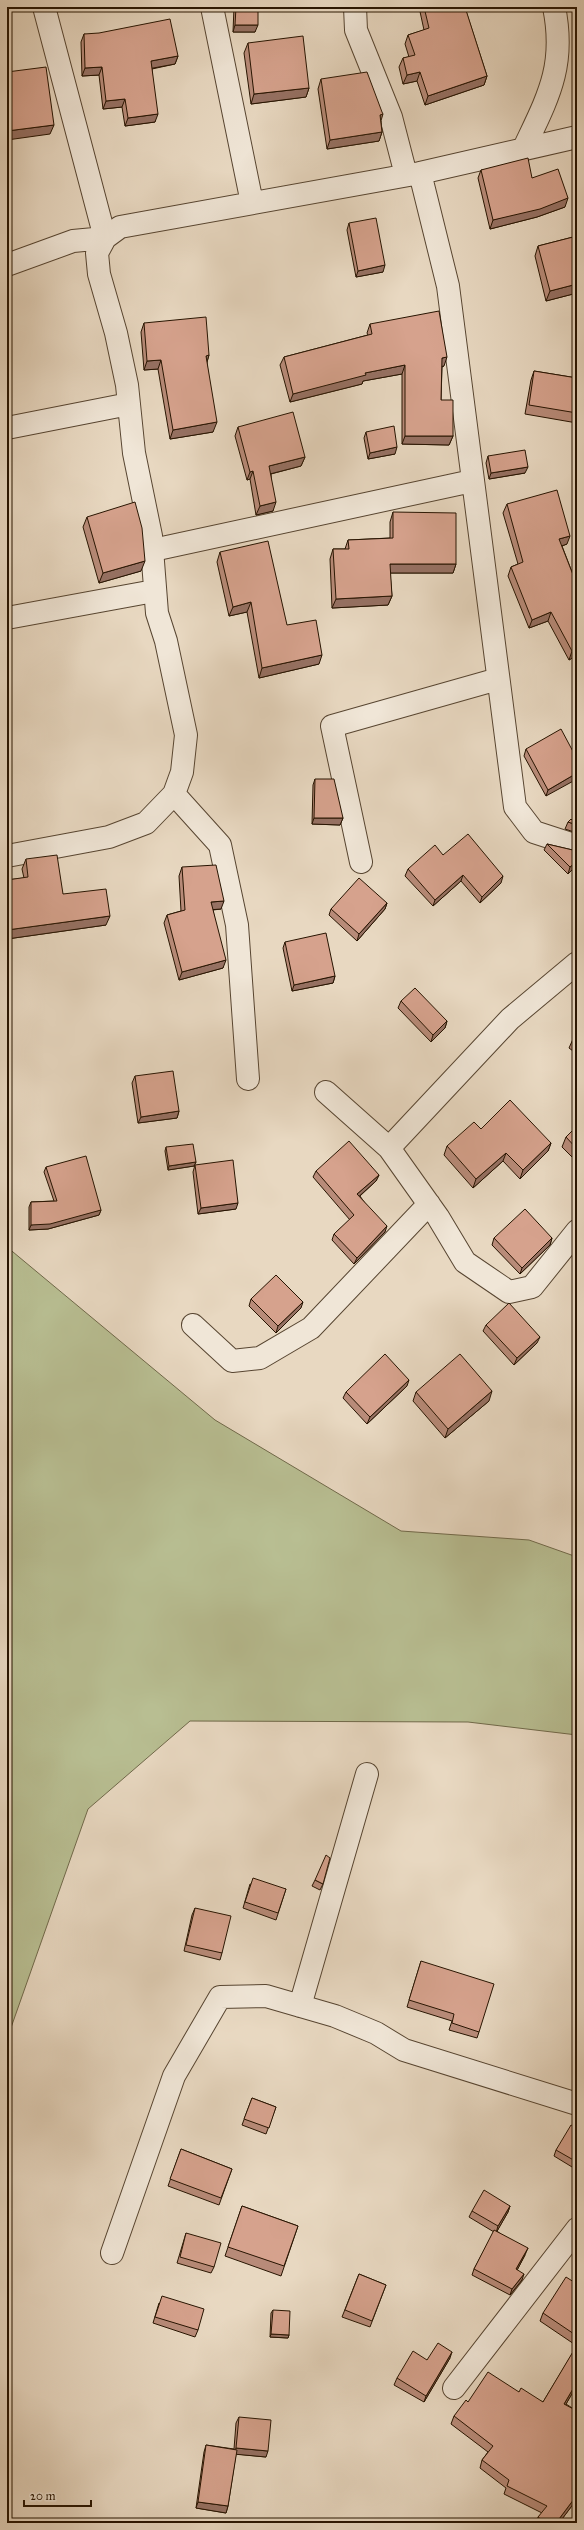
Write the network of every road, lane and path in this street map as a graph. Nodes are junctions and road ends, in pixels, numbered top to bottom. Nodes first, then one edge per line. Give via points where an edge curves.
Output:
1 (44, 7) edge
2 (212, 7) edge
3 (355, 7) edge
4 (554, 7) edge
5 (577, 137) edge
6 (524, 148) junction
7 (413, 174) junction
8 (252, 203) junction
9 (105, 238) junction
10 (7, 266) edge
11 (129, 404) junction
12 (7, 428) edge
13 (472, 481) junction
14 (152, 550) junction
15 (154, 590) junction
16 (7, 618) edge
17 (498, 679) junction
18 (174, 794) junction
19 (577, 846) edge
20 (7, 856) edge
21 (361, 862) dead end
22 (577, 963) edge
23 (248, 1079) dead end
24 (326, 1092) dead end
25 (389, 1148) junction
26 (429, 1204) junction
27 (577, 1231) edge
28 (193, 1325) dead end
29 (367, 1774) dead end
30 (300, 2006) junction
31 (577, 2104) edge
32 (577, 2229) edge
33 (112, 2253) dead end
34 (454, 2388) dead end

1 - 9 street
2 - 8 street
3 - 7 street via 356,30
4 - 6 street via 558,37 558,62 554,81
5 - 6 street
6 - 7 street
7 - 8 street
7 - 13 street via 448,286
8 - 9 street via 120,227
9 - 10 street via 73,240
9 - 11 street via 97,253 99,274 116,333
11 - 12 street
11 - 14 street via 134,453
13 - 14 street
13 - 17 street
14 - 15 street
15 - 16 street
15 - 18 street via 157,613 166,641 186,735 182,772
17 - 19 street via 515,807 534,832
17 - 21 street via 332,726
18 - 20 street via 146,823 109,837
18 - 23 street via 220,845 237,925
22 - 25 street via 510,1019
24 - 25 street
25 - 26 street
26 - 27 street via 465,1262 509,1292 532,1287
26 - 28 street via 311,1328 260,1358 232,1360
29 - 30 street
30 - 31 street via 335,2016 404,2050
30 - 33 street via 266,1996 220,1997 174,2076
32 - 34 street

